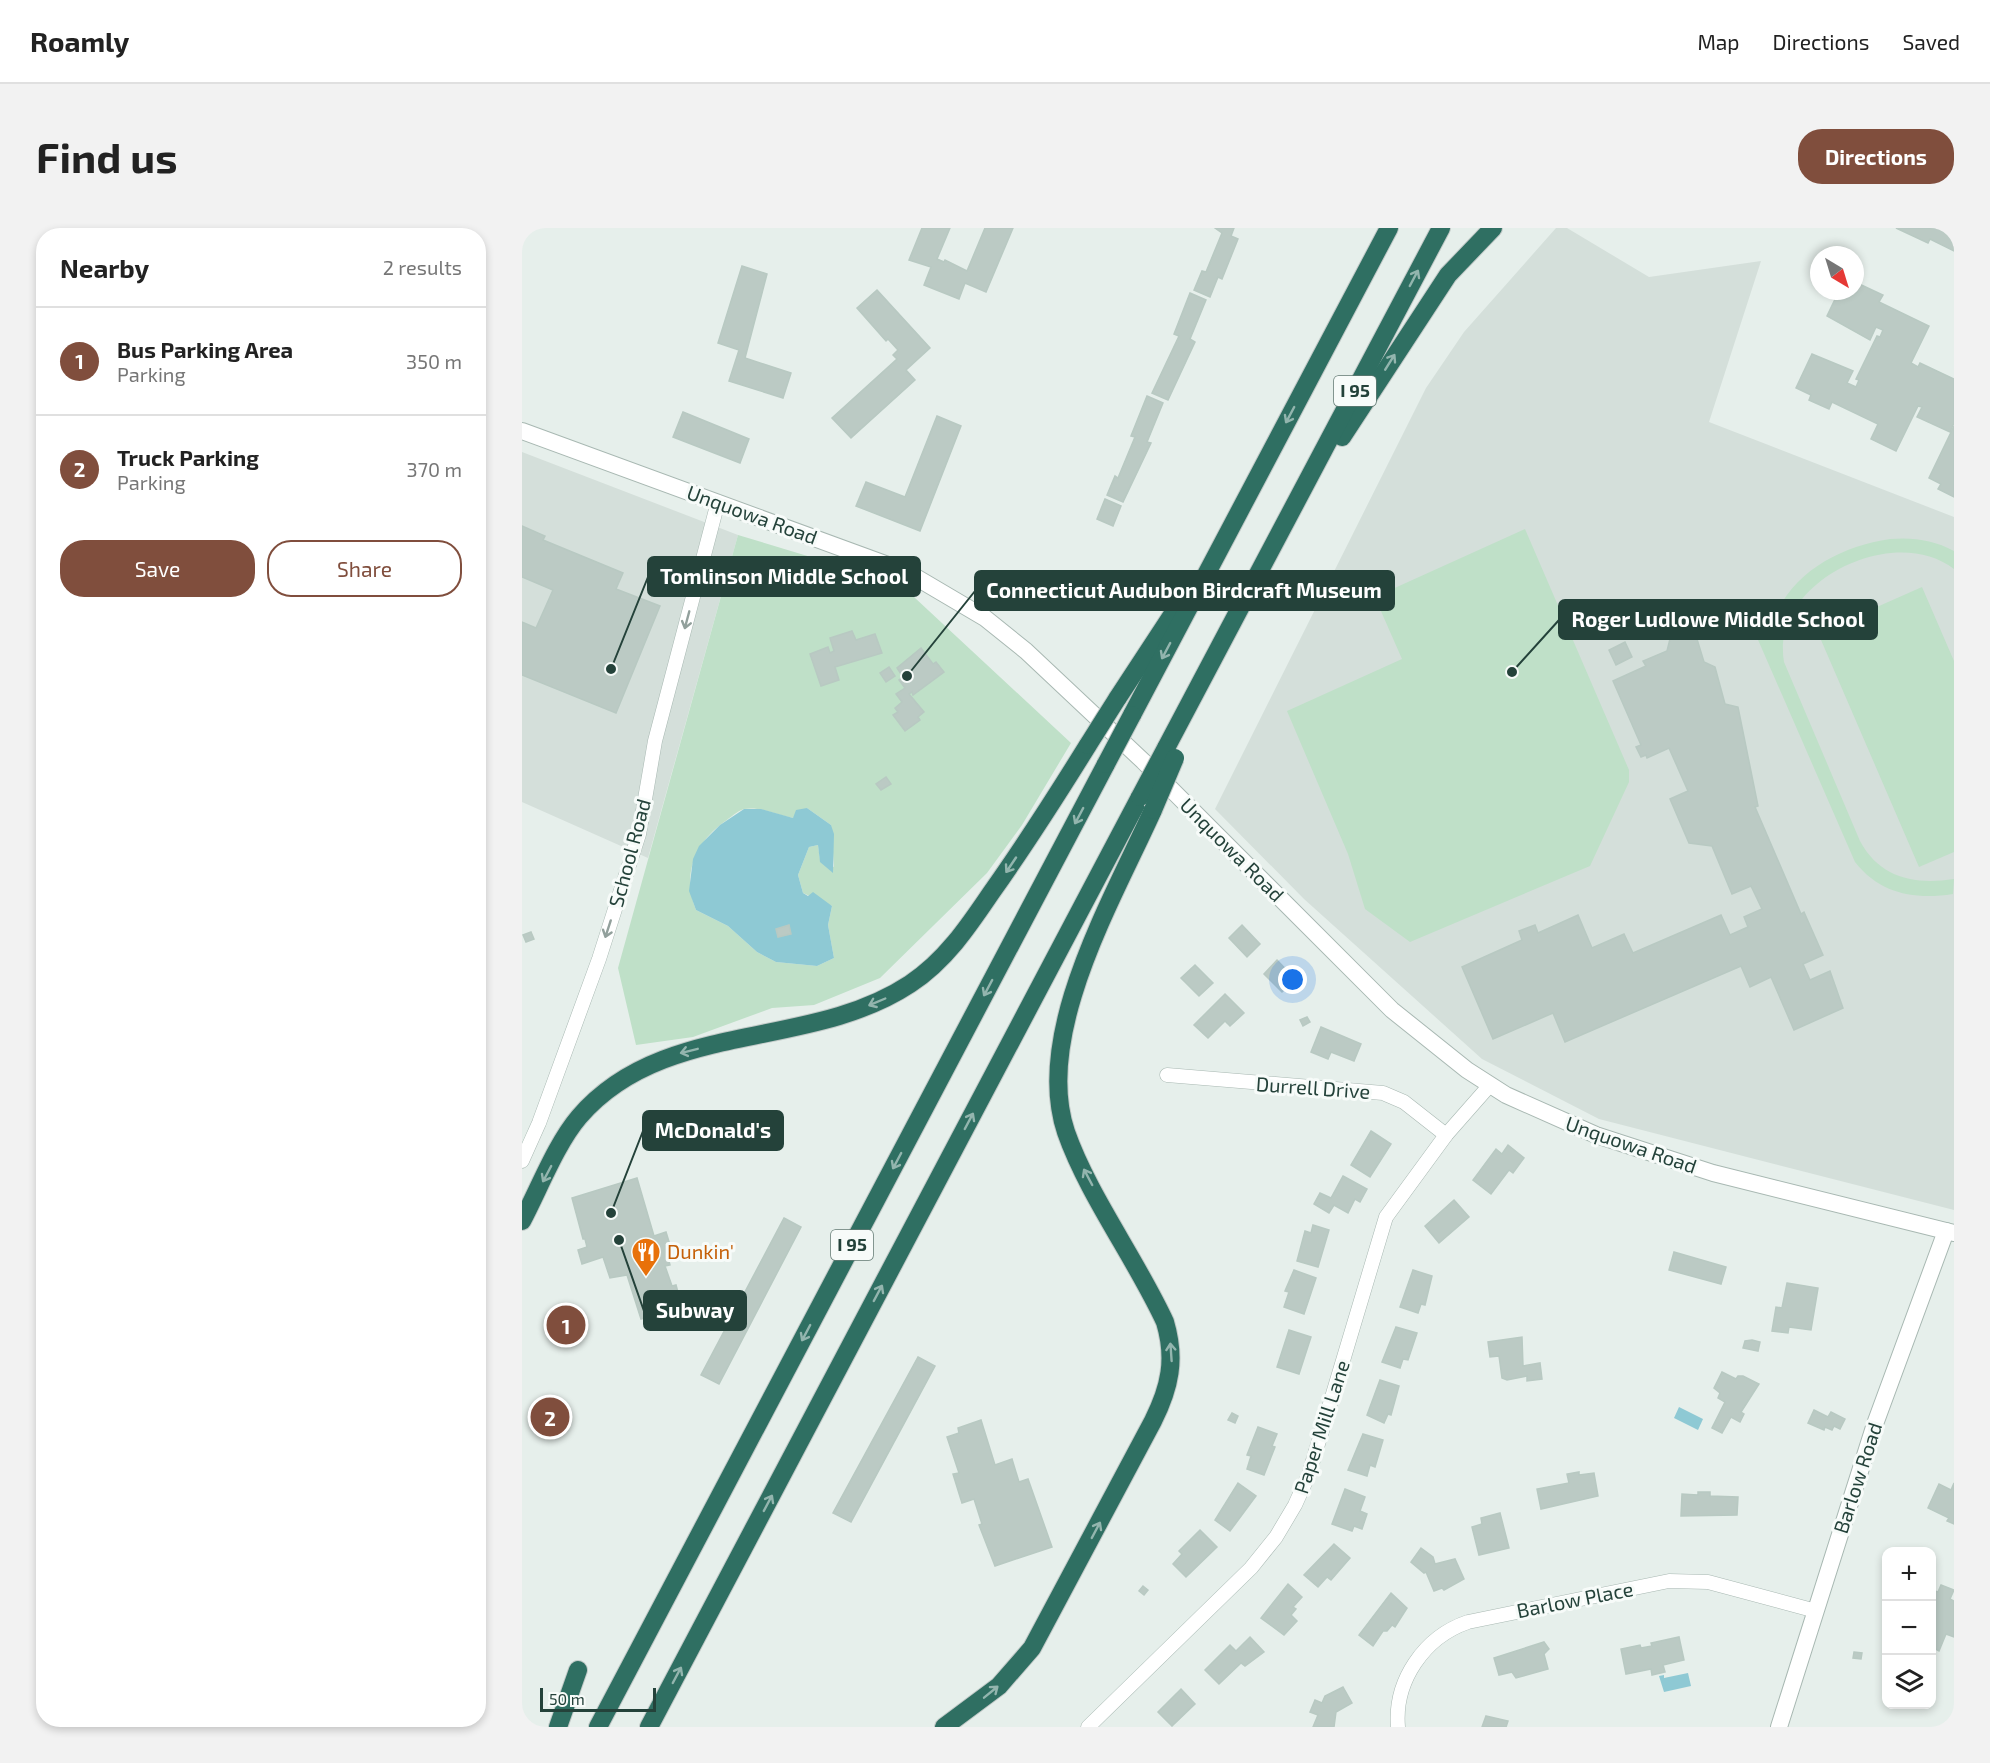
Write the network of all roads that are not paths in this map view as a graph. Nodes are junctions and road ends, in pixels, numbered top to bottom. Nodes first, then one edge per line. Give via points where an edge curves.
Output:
1 (1377, 228) edge
2 (1389, 228) edge
3 (1441, 228) edge
4 (1493, 228) edge
5 (1318, 363) junction
6 (522, 431) edge
7 (718, 502) junction
8 (1232, 525) junction
9 (1269, 553) junction
10 (1146, 804) junction
11 (1167, 1075) dead end
12 (1490, 1085) junction
13 (1446, 1135) junction
14 (522, 1161) edge
15 (522, 1221) edge
16 (1950, 1232) edge
17 (1816, 1611) junction
18 (578, 1670) dead end
19 (558, 1727) edge
20 (598, 1727) edge
21 (649, 1727) edge
22 (944, 1727) edge
23 (1088, 1727) edge
24 (1398, 1727) edge
25 (1779, 1727) edge

1 - 5 highway
2 - 5 highway, I 95
9 -> 3 highway, I 95
9 -> 4 highway via 1427,304 1463,256
5 -> 8 highway, I 95
6 - 7 street, Unquowa Road
7 - 12 street, Unquowa Road via 907,572 994,625 1143,761 1392,1010
7 -> 14 street, School Road via 655,741 639,834 595,970 540,1123
8 -> 15 highway, bridge via 971,922 930,969 873,1004 676,1054 632,1074 577,1119
8 -> 20 highway, I 95, bridge
9 - 10 highway, I 95, bridge
21 -> 10 highway, I 95
22 -> 10 highway via 999,1686 1032,1648 1168,1387 1172,1352 1164,1322 1072,1146 1062,1118 1058,1084 1067,1013
11 - 13 street, Durrell Drive via 1383,1093 1404,1102
12 - 13 street, Paper Mill Lane
12 - 16 street, Unquowa Road via 1596,1135 1713,1173
13 - 23 street, Paper Mill Lane via 1386,1217 1309,1474 1276,1537 1251,1568
16 - 17 street, Barlow Road via 1875,1424
17 - 24 street, Barlow Place via 1708,1582 1669,1581 1468,1622 1441,1635 1419,1658 1400,1691
17 - 25 street, Barlow Road
18 - 19 highway

